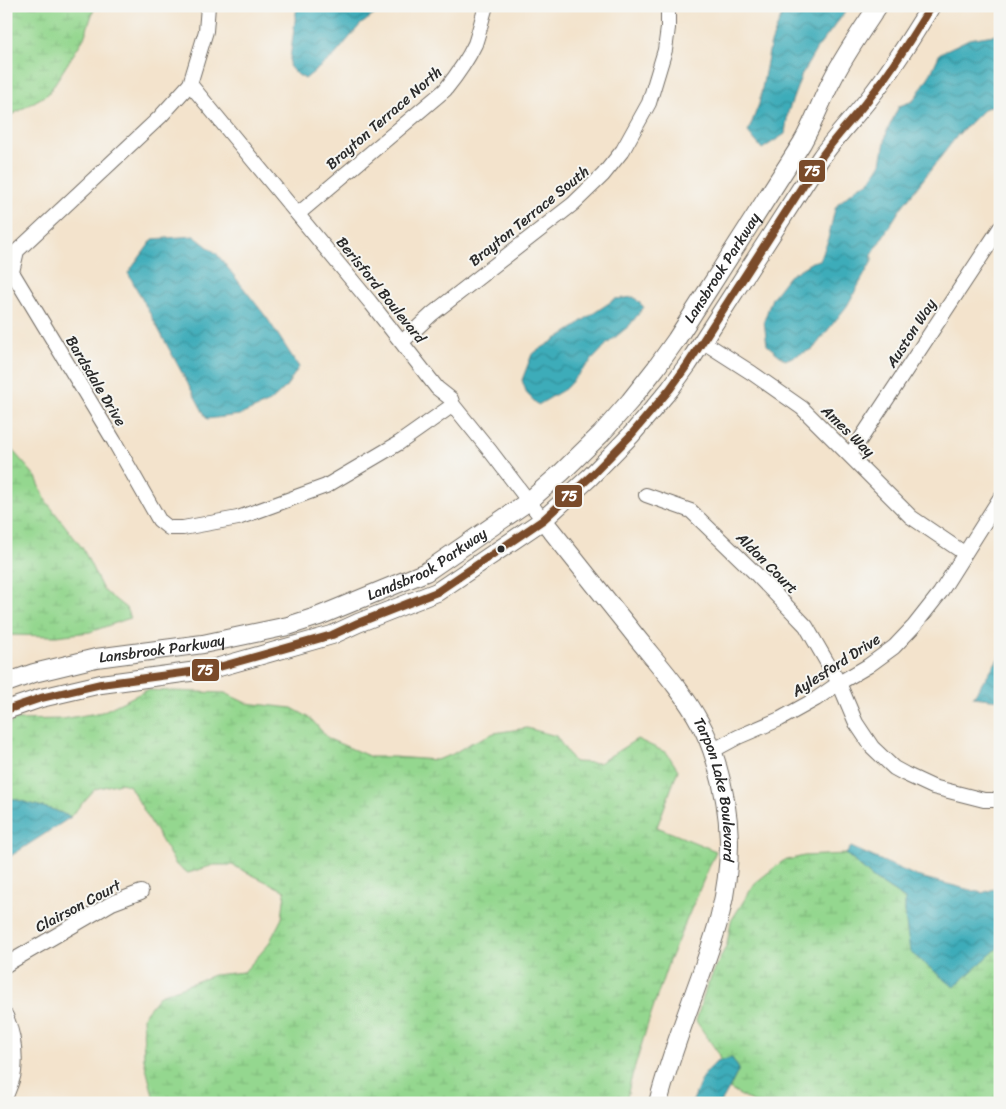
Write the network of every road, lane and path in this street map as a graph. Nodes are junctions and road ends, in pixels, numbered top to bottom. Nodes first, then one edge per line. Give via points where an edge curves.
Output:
1 (208, 6) edge
2 (486, 6) edge
3 (668, 6) edge
4 (878, 6) edge
5 (931, 6) edge
6 (190, 84) junction
7 (298, 214) junction
8 (1000, 228) edge
9 (702, 341) junction
10 (402, 342) junction
11 (453, 405) junction
12 (850, 455) junction
13 (646, 495) dead end
14 (1000, 498) edge
15 (529, 501) junction
16 (543, 520) junction
17 (964, 553) junction
18 (319, 616) joint
19 (6, 683) edge
20 (838, 683) junction
21 (6, 710) edge
22 (712, 751) junction
23 (1000, 800) edge
24 (141, 892) dead end
25 (6, 965) edge
26 (6, 1016) edge
27 (6, 1096) edge
28 (658, 1103) edge

1 - 6 street, Bardsdale Drive via 206,31
2 - 7 street, Brayton Terrace North via 468,57 445,90
3 - 10 street, Brayton Terrace South via 665,50 649,103 623,150 604,176 432,314
4 - 15 street, Lansbrook Parkway via 832,79 802,143 676,340 630,401 589,447
5 - 9 street, Lansbrook Parkway via 871,96 831,142
6 - 7 street, Berisford Boulevard
6 - 11 street, Bardsdale Drive via 160,117 17,251 12,272 158,520 169,528 183,528 238,518 326,486 399,443
7 - 10 street, Berisford Boulevard
8 - 12 street, Auston Way
9 - 12 street, Ames Way via 802,408
9 - 16 street, Lansbrook Parkway via 670,389 631,435
10 - 11 street, Berisford Boulevard
11 - 15 street, Berisford Boulevard
12 - 17 street, Ames Way via 912,517
13 - 20 street, Aldon Court via 691,511 748,566 806,626
14 - 17 street, Aylesford Drive
15 - 16 street, Berisford Boulevard
15 - 18 street, Landsbrook Parkway via 426,572
16 - 21 street, Lansbrook Parkway via 437,592 332,635 212,669 101,684
16 - 22 street, Tarpon Lake Boulevard via 683,696 701,724
17 - 20 street, Aylesford Drive via 940,593 894,647
18 - 19 street, Lansbrook Parkway via 203,644 96,658
20 - 22 street, Aylesford Drive via 780,719
20 - 23 street, Aldon Court via 856,723 872,747 894,768 933,787 984,800
22 - 28 street, Tarpon Lake Boulevard via 728,819 726,887 712,944
24 - 25 street, Clairson Court via 112,903
26 - 27 street via 14,1053 14,1074

